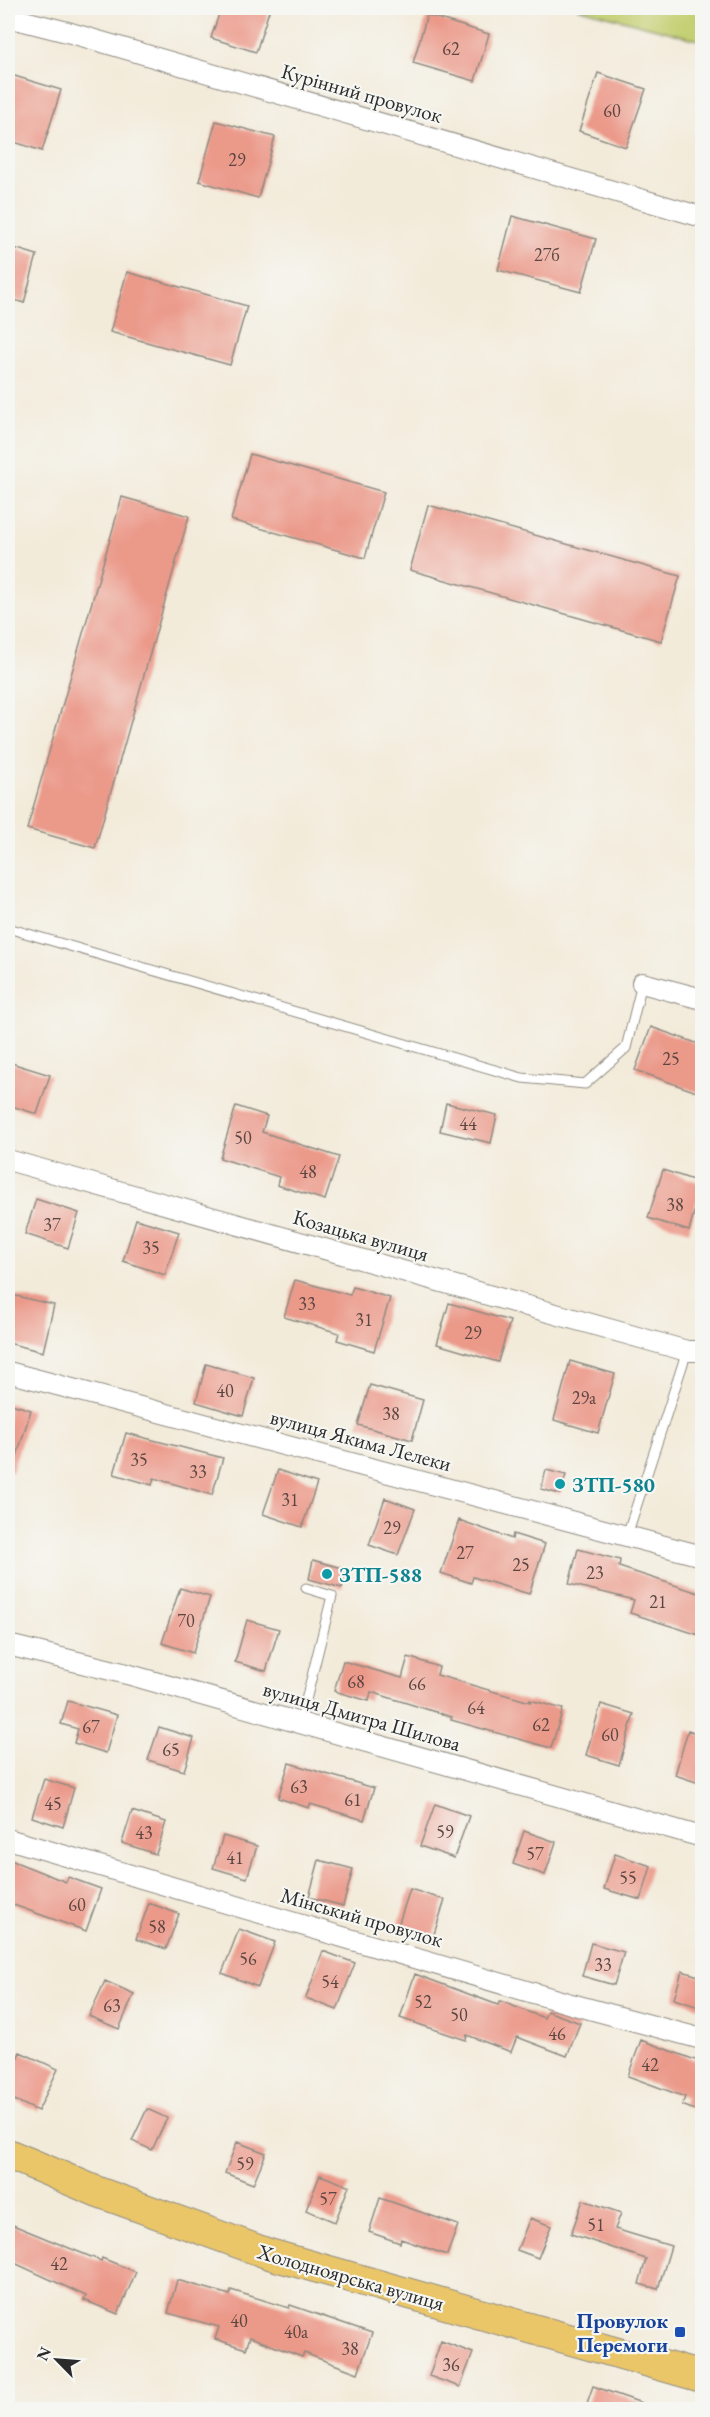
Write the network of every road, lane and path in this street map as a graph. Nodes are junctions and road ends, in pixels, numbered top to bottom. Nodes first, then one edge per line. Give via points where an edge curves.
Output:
1 (8, 17) edge
2 (702, 217) edge
3 (8, 928) edge
4 (642, 983) joint
5 (702, 999) edge
6 (8, 1160) edge
7 (695, 1351) edge
8 (8, 1372) edge
9 (627, 1535) junction
10 (702, 1556) edge
11 (306, 1588) dead end
12 (8, 1645) edge
13 (300, 1724) junction
14 (702, 1837) edge
15 (8, 1839) edge
16 (702, 2039) edge
17 (8, 2154) edge
18 (702, 2377) edge

1 - 2 street, Курінний провулок
3 - 4 lane via 522,1078 585,1084 626,1048
4 - 5 street
6 - 7 street, Козацька вулиця
7 - 9 lane
8 - 9 street, вулиця Якима Лелеки
9 - 10 street, вулиця Якима Лелеки
11 - 13 lane via 332,1596
12 - 13 street, вулиця Дмитра Шилова via 127,1674
13 - 14 street, вулиця Дмитра Шилова
15 - 16 street, Мінський провулок
17 - 18 main road, Холодноярська вулиця via 98,2192 269,2254

